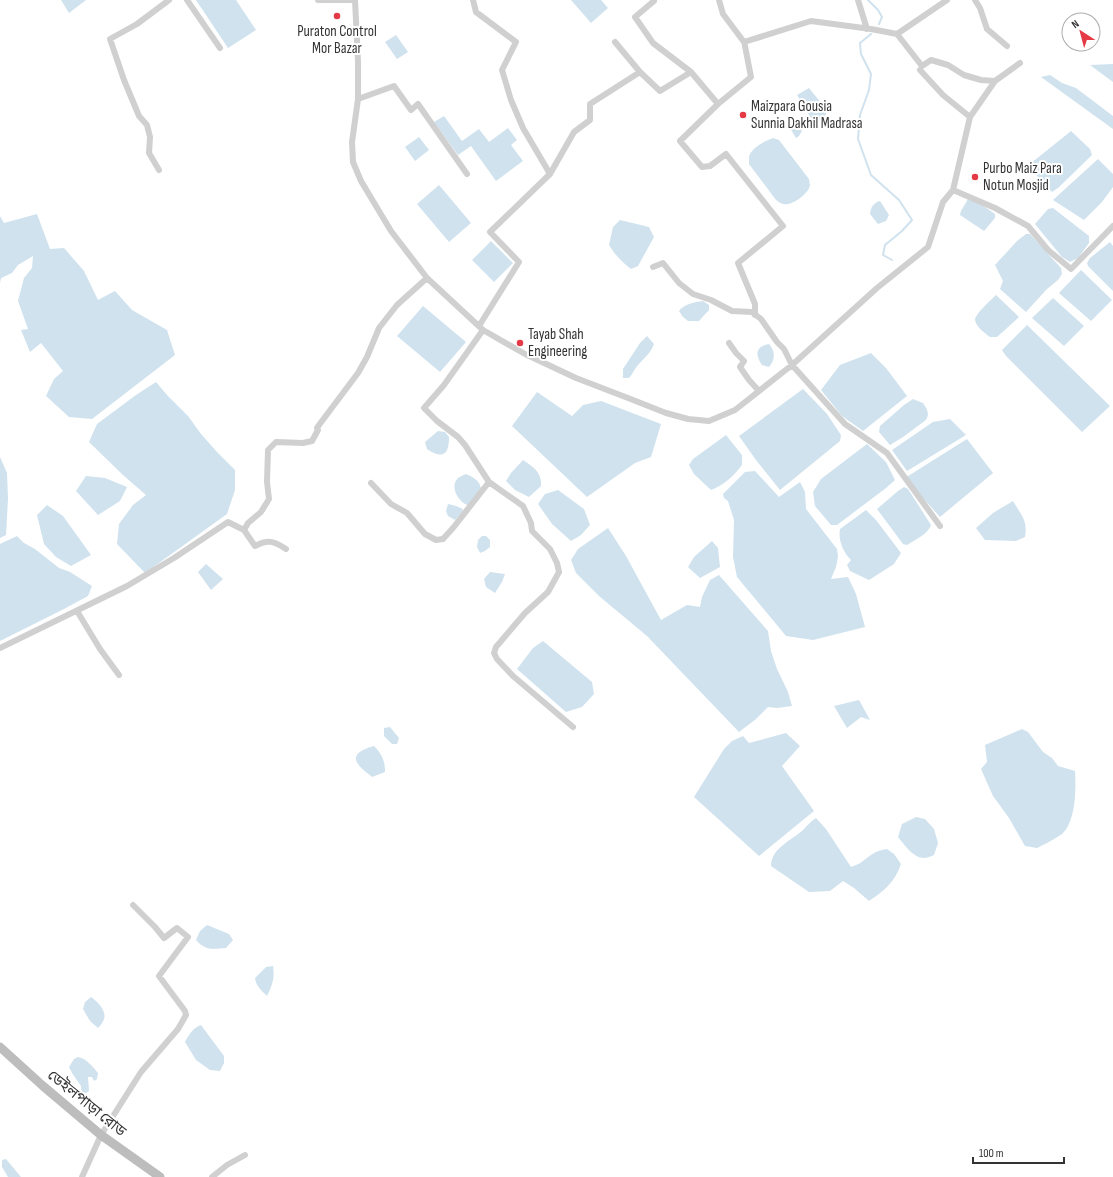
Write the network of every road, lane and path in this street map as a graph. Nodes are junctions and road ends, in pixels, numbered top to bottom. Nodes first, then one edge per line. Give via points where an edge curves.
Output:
1 (169, 0) edge
2 (187, 0) edge
3 (318, 0) edge
4 (352, 0) edge
5 (355, 0) edge
6 (473, 0) edge
7 (653, 0) edge
8 (719, 0) edge
9 (858, 0) edge
10 (947, 0) edge
11 (975, 0) edge
12 (867, 29) junction
13 (897, 34) junction
14 (744, 41) junction
15 (615, 42) dead end
16 (1007, 46) dead end
17 (220, 48) dead end
18 (1020, 63) dead end
19 (920, 70) dead end
20 (640, 72) junction
21 (691, 72) junction
22 (996, 81) junction
23 (358, 99) junction
24 (718, 104) junction
25 (970, 117) junction
26 (159, 170) dead end
27 (467, 174) dead end
28 (550, 174) junction
29 (953, 190) junction
30 (1113, 226) edge
31 (653, 267) dead end
32 (427, 278) junction
33 (755, 315) junction
34 (481, 328) junction
35 (729, 344) dead end
36 (792, 366) junction
37 (759, 391) junction
38 (489, 482) junction
39 (371, 483) dead end
40 (940, 526) dead end
41 (244, 530) junction
42 (286, 549) dead end
43 (77, 611) junction
44 (0, 648) edge
45 (119, 675) dead end
46 (572, 727) dead end
47 (133, 905) dead end
48 (0, 1047) edge
49 (101, 1135) junction
50 (245, 1155) dead end
51 (82, 1177) edge
52 (160, 1177) edge
53 (212, 1177) edge

1 - 26 street via 137,24 110,39 139,116 147,125 150,137 149,153
2 - 17 street
3 - 4 street
5 - 23 street
6 - 28 street via 476,12 516,42 502,70 510,100
7 - 21 street via 635,17 653,43
8 - 14 street via 723,14
9 - 12 street
10 - 13 street
11 - 16 street via 987,29
12 - 13 street
12 - 14 street via 811,21
13 - 22 street via 922,66 931,60 948,65 964,75
14 - 24 street via 751,77
15 - 20 street
18 - 22 street
19 - 25 street via 942,95
20 - 21 street via 660,91
20 - 28 street via 590,104 590,120 574,132
21 - 24 street
22 - 25 street
23 - 27 street via 394,86 411,110 418,104
23 - 32 street via 352,142 353,162 361,182 391,231
24 - 33 street via 680,141 702,167 710,166 726,154 783,226 738,263 755,304
25 - 29 street
28 - 34 street via 490,232 519,262
29 - 30 street via 1028,226 1048,250 1071,269
29 - 36 street via 943,202 928,247 877,288
31 - 33 street via 663,264 679,283 693,294 732,311 752,312
32 - 34 street
32 - 41 street via 397,305 379,328 358,373 319,425 312,441 276,442 268,450 269,499
33 - 36 street via 784,349
34 - 37 street via 525,354 576,378 688,419 709,421 735,410
34 - 38 street via 444,385 424,408 466,445
35 - 37 street via 744,361 740,367
36 - 37 street
36 - 40 street via 844,424 887,453
38 - 39 street via 454,528 443,539 436,540 425,534 407,513 391,504
38 - 46 street via 523,506 532,530 550,549 559,572 548,592 525,613 496,647 494,653 513,676
41 - 42 street via 255,546 264,542 277,543
41 - 43 street via 226,522 174,558 127,586
43 - 44 street
43 - 45 street
47 - 49 street via 164,938 177,928 188,937 159,976 186,1015 178,1029 141,1072
48 - 49 main road, ডেইলপাড়া রোড
49 - 51 street
49 - 52 main road, ডেইলপাড়া রোড
50 - 53 street

